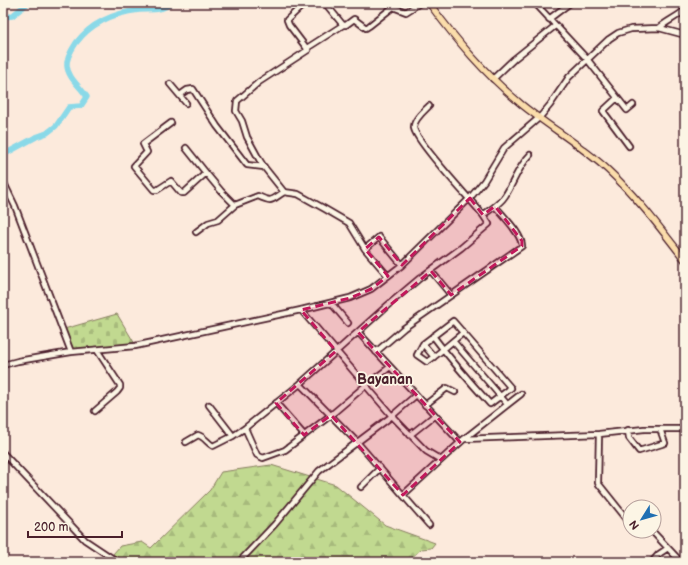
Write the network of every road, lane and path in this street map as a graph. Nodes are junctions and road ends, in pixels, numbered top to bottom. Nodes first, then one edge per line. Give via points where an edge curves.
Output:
1 (305, 3) edge
2 (325, 3) edge
3 (420, 3) edge
4 (429, 3) edge
5 (535, 3) edge
6 (570, 3) edge
7 (685, 10) edge
8 (549, 19) junction
9 (343, 25) junction
10 (555, 26) junction
11 (659, 28) junction
12 (685, 34) edge
13 (307, 48) junction
14 (587, 58) junction
15 (493, 78) junction
16 (170, 84) dead end
17 (180, 95) junction
18 (618, 98) junction
19 (186, 103) dead end
20 (634, 105) dead end
21 (429, 106) dead end
22 (540, 117) junction
23 (171, 123) dead end
24 (629, 146) dead end
25 (186, 148) dead end
26 (530, 155) dead end
27 (264, 167) junction
28 (206, 173) junction
29 (3, 181) edge
30 (284, 192) junction
31 (470, 198) junction
32 (235, 205) junction
33 (495, 206) junction
34 (483, 215) junction
35 (196, 232) dead end
36 (365, 249) junction
37 (685, 260) edge
38 (402, 265) junction
39 (431, 270) junction
40 (388, 276) junction
41 (451, 295) junction
42 (331, 303) junction
43 (301, 310) junction
44 (348, 323) dead end
45 (358, 332) junction
46 (463, 333) junction
47 (433, 336) junction
48 (453, 341) junction
49 (423, 344) junction
50 (443, 349) junction
51 (97, 350) junction
52 (336, 351) junction
53 (71, 352) junction
54 (376, 352) junction
55 (434, 357) junction
56 (3, 365) edge
57 (390, 367) junction
58 (300, 384) junction
59 (365, 386) junction
60 (455, 392) dead end
61 (521, 394) dead end
62 (416, 395) junction
63 (500, 396) junction
64 (276, 403) junction
65 (507, 404) junction
66 (209, 405) dead end
67 (425, 405) junction
68 (95, 411) dead end
69 (331, 415) junction
70 (434, 415) junction
71 (392, 416) junction
72 (245, 428) junction
73 (660, 429) junction
74 (685, 429) edge
75 (628, 430) junction
76 (599, 434) junction
77 (304, 435) junction
78 (410, 435) junction
79 (233, 436) junction
80 (462, 440) junction
81 (186, 442) dead end
82 (357, 442) junction
83 (3, 453) edge
84 (441, 460) junction
85 (380, 468) junction
86 (361, 487) dead end
87 (403, 494) junction
88 (622, 513) edge
89 (429, 525) dead end
90 (660, 539) edge
91 (668, 548) junction
92 (116, 561) edge
93 (105, 562) edge
94 (239, 562) edge
95 (652, 562) edge
96 (681, 562) edge

1 - 13 street via 287,20
2 - 9 street
3 - 9 street via 406,12 393,7 366,28 354,18
4 - 15 main road via 478,65
5 - 8 street
6 - 8 street
7 - 11 street
8 - 10 street
9 - 13 street
10 - 14 street
10 - 15 street
11 - 12 street
11 - 14 street via 632,29 618,33
13 - 27 street via 301,56 258,82 237,101 236,110 247,137
14 - 18 street
14 - 22 street via 569,77
15 - 22 main road via 522,105
16 - 17 street
17 - 19 street
17 - 27 street via 193,89 247,165
18 - 20 street via 627,110
18 - 24 street via 603,111
21 - 31 street via 415,122 417,135
22 - 31 street via 504,148 484,181
22 - 37 main road via 588,153 619,181 643,206
23 - 28 street via 144,144 146,152 134,166 154,190 171,181 181,193
25 - 28 street
26 - 33 street via 522,162 505,195
27 - 30 street
28 - 32 street
29 - 53 street
30 - 32 street via 271,201 258,196
30 - 36 street via 298,194 348,224
31 - 34 street
31 - 38 street
32 - 35 street via 218,220 208,223
33 - 34 street
33 - 41 street via 516,231 522,240 522,246
34 - 39 street via 488,224
36 - 38 street via 379,237
36 - 40 street
38 - 40 street
39 - 41 street
39 - 45 street
40 - 42 street via 371,289
41 - 54 street via 404,328
42 - 43 street
42 - 44 street
43 - 51 street via 135,346
43 - 52 street
45 - 52 street
45 - 54 street
46 - 47 street via 453,321
46 - 48 street
46 - 63 street via 511,388
47 - 49 street
47 - 50 street
48 - 50 street
48 - 63 street
49 - 55 street
49 - 55 street via 417,356 427,362
50 - 55 street
50 - 63 street via 490,404
51 - 53 street
51 - 68 street via 120,385 117,392
52 - 58 street
52 - 59 street
53 - 56 street
54 - 57 street
57 - 59 street
57 - 62 street
58 - 64 street
58 - 69 street
59 - 69 street
59 - 71 street
60 - 67 street via 447,388
61 - 65 street
62 - 67 street
62 - 71 street
63 - 65 street
64 - 72 street
64 - 77 street
65 - 80 street
66 - 79 street
67 - 70 street
69 - 77 street
69 - 82 street
70 - 78 street
70 - 80 street
71 - 78 street
71 - 82 street
72 - 77 street via 257,455 263,458 285,450
72 - 79 street
73 - 74 street
73 - 75 street
73 - 75 street via 665,443 639,451 629,438
75 - 76 street
76 - 80 street
76 - 88 street via 598,484
78 - 84 street
79 - 81 street via 213,446 198,435
80 - 84 street
82 - 85 street
82 - 94 street via 319,471
83 - 92 street via 85,540
84 - 87 street
85 - 86 street
85 - 87 street
87 - 89 street
90 - 91 street
91 - 95 street
91 - 96 street
92 - 93 street

